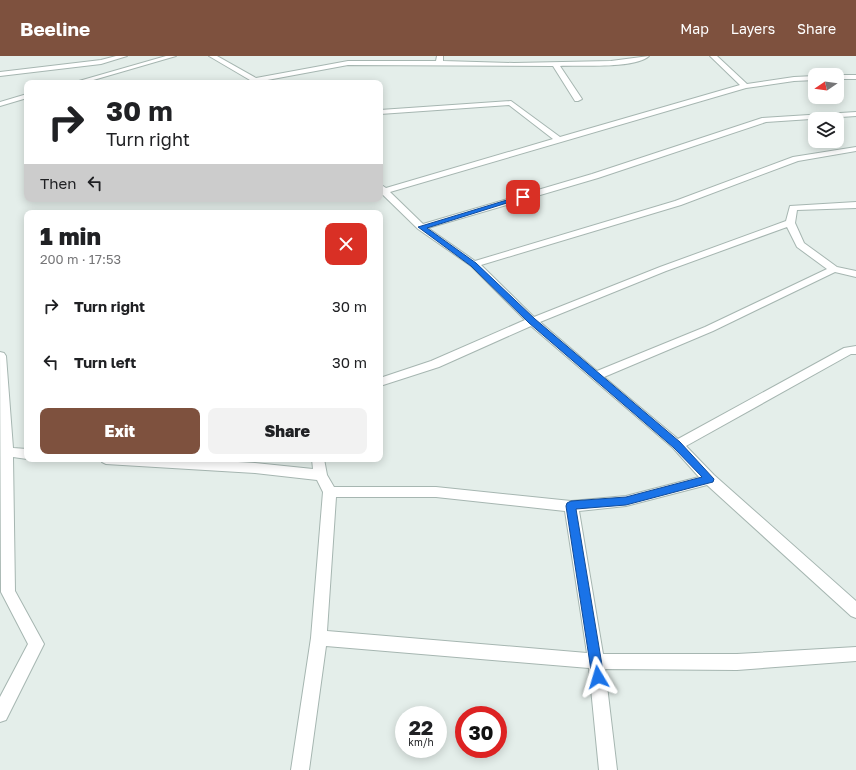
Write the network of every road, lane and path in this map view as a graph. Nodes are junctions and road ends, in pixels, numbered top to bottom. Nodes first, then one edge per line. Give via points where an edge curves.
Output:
1 (124, 56) edge
2 (173, 56) edge
3 (212, 56) edge
4 (351, 56) edge
5 (497, 56) edge
6 (646, 56) edge
7 (713, 56) edge
8 (440, 60) edge
9 (348, 63) junction
10 (555, 64) junction
11 (498, 65) junction
12 (0, 74) edge
13 (844, 77) edge
14 (856, 77) edge
15 (808, 78) edge
16 (87, 80) edge
17 (256, 80) edge
18 (263, 80) edge
19 (745, 86) junction
20 (24, 97) edge
21 (578, 99) dead end
22 (0, 104) edge
23 (383, 112) edge
24 (856, 114) edge
25 (559, 140) junction
26 (856, 150) edge
27 (383, 189) edge
28 (383, 190) edge
29 (856, 205) edge
30 (790, 223) junction
31 (422, 227) junction
32 (474, 264) junction
33 (834, 269) junction
34 (856, 274) edge
35 (532, 321) junction
36 (856, 350) edge
37 (0, 356) edge
38 (595, 376) junction
39 (383, 381) edge
40 (677, 445) junction
41 (3, 453) edge
42 (24, 454) edge
43 (156, 462) edge
44 (319, 462) edge
45 (321, 475) junction
46 (709, 479) junction
47 (330, 492) junction
48 (571, 506) junction
49 (856, 611) edge
50 (319, 638) junction
51 (856, 654) edge
52 (596, 661) junction
53 (0, 714) edge
54 (300, 770) edge
55 (608, 770) edge

1 - 12 street via 101,62
2 - 16 street
3 - 17 street
4 - 9 street
5 - 11 street
6 - 10 street via 641,59 613,62
7 - 19 street
8 - 9 street
8 - 11 street
9 - 18 street
10 - 11 street
10 - 21 street
13 - 14 street
15 - 19 street
19 - 25 street
20 - 22 street
23 - 25 street via 511,103
24 - 31 street via 766,120 595,176
25 - 27 street
26 - 32 street via 796,159 678,203
28 - 31 street
29 - 30 street via 793,208
30 - 33 street via 800,244
30 - 35 street via 663,269
31 - 32 street
32 - 35 street
33 - 34 street
33 - 38 street via 709,329
35 - 38 street
35 - 39 street via 435,364
36 - 40 street via 848,351
37 - 41 street
38 - 40 street
40 - 46 street
41 - 42 street
41 - 53 street via 8,592 36,644
43 - 45 street
44 - 45 street
45 - 47 street
46 - 48 street via 626,501
46 - 49 street
47 - 48 street via 436,492
47 - 50 street
48 - 52 street
50 - 52 street
50 - 54 street
51 - 52 street via 737,662
52 - 55 street

